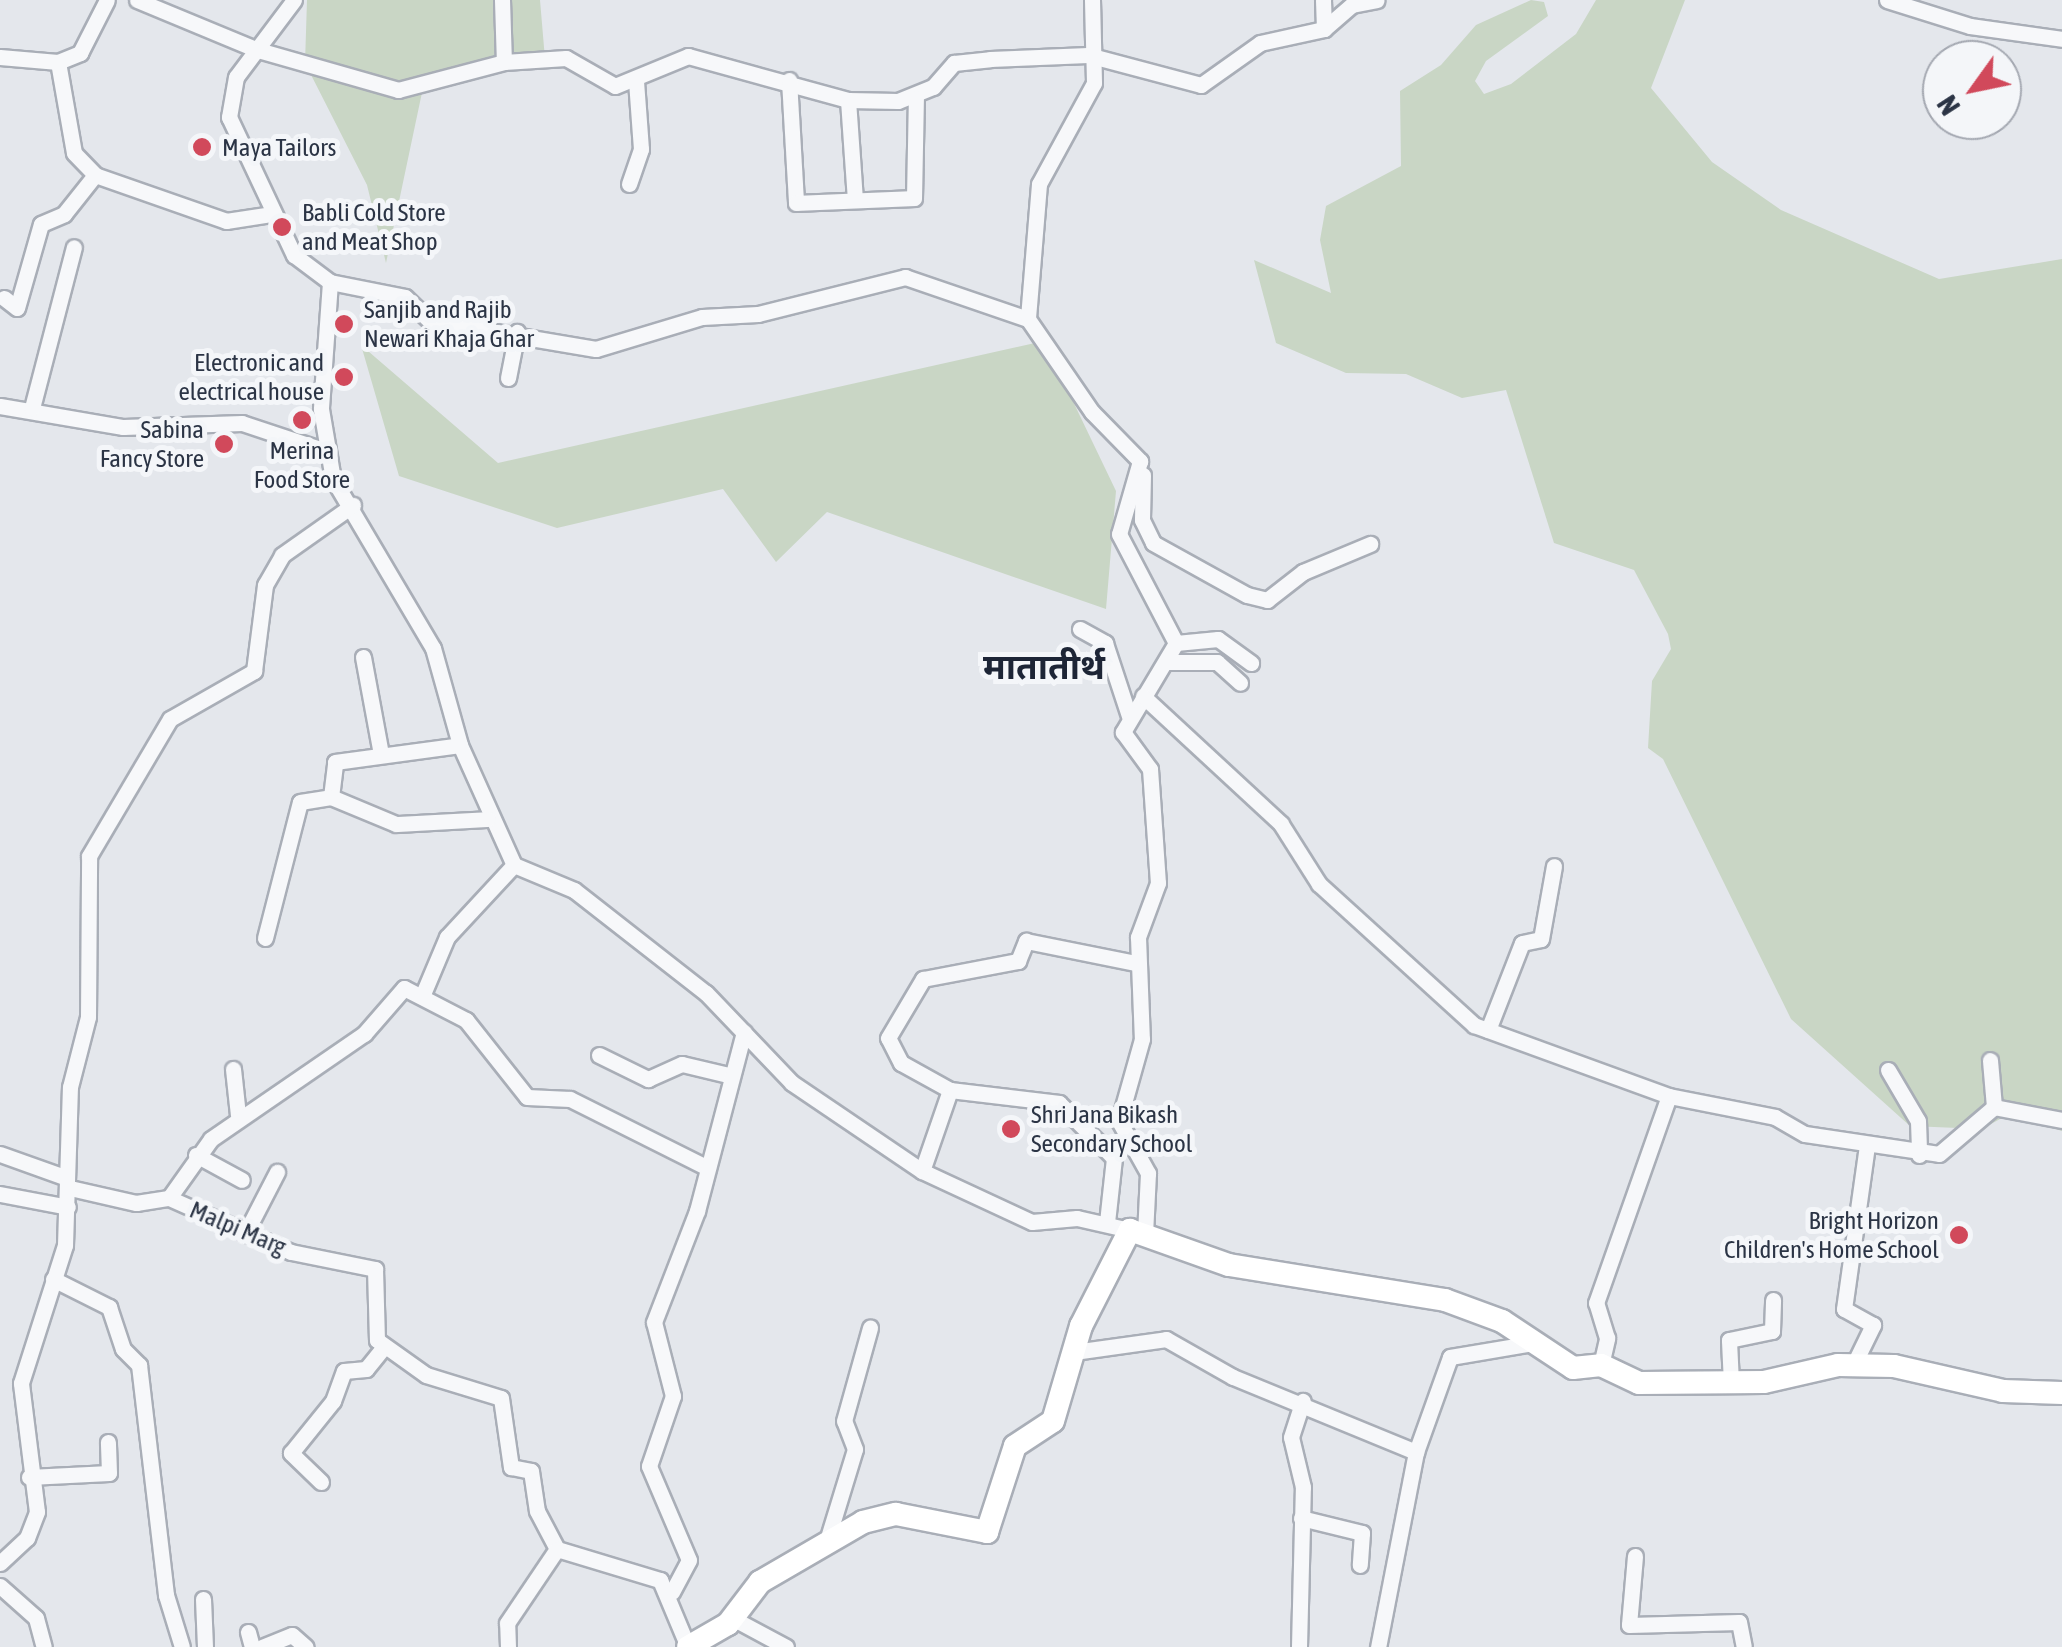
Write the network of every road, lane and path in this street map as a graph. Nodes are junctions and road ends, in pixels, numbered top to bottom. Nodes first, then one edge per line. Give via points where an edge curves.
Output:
1 (107, 0) edge
2 (137, 0) edge
3 (294, 0) edge
4 (502, 0) edge
5 (1092, 0) edge
6 (1322, 0) edge
7 (1377, 0) edge
8 (1887, 0) edge
9 (1324, 30) junction
10 (2062, 39) edge
11 (258, 50) junction
12 (1088, 55) junction
13 (0, 57) edge
14 (58, 62) junction
15 (504, 62) junction
16 (789, 80) junction
17 (636, 81) junction
18 (916, 98) junction
19 (848, 100) junction
20 (95, 175) junction
21 (629, 184) dead end
22 (855, 200) junction
23 (272, 214) junction
24 (74, 247) dead end
25 (330, 282) junction
26 (4, 298) dead end
27 (1028, 318) junction
28 (518, 332) junction
29 (508, 378) dead end
30 (0, 406) edge
31 (32, 408) junction
32 (326, 451) junction
33 (1143, 475) junction
34 (354, 505) junction
35 (1370, 544) dead end
36 (1080, 628) dead end
37 (1176, 643) junction
38 (363, 657) dead end
39 (1169, 662) junction
40 (1251, 664) dead end
41 (1240, 683) dead end
42 (1143, 696) junction
43 (1129, 716) junction
44 (460, 745) junction
45 (381, 754) junction
46 (331, 797) junction
47 (488, 819) junction
48 (514, 864) junction
49 (1554, 866) dead end
50 (266, 938) dead end
51 (1135, 964) junction
52 (423, 994) junction
53 (1488, 1030) junction
54 (744, 1032) junction
55 (599, 1055) dead end
56 (1990, 1060) dead end
57 (232, 1069) dead end
58 (1888, 1070) dead end
59 (728, 1075) junction
60 (950, 1090) junction
61 (1669, 1096) junction
62 (1994, 1106) junction
63 (238, 1115) junction
64 (2062, 1120) edge
65 (1866, 1146) junction
66 (0, 1154) edge
67 (196, 1155) junction
68 (1919, 1155) junction
69 (708, 1168) junction
70 (922, 1171) junction
71 (277, 1172) dead end
72 (242, 1180) dead end
73 (68, 1183) junction
74 (0, 1194) edge
75 (168, 1198) junction
76 (68, 1207) junction
77 (1106, 1222) junction
78 (1138, 1232) junction
79 (246, 1234) junction
80 (52, 1279) junction
81 (1773, 1300) dead end
82 (870, 1328) dead end
83 (1525, 1342) junction
84 (384, 1347) junction
85 (1074, 1352) junction
86 (1601, 1365) junction
87 (1854, 1366) junction
88 (1731, 1383) junction
89 (2062, 1392) edge
90 (1303, 1401) junction
91 (108, 1442) dead end
92 (1416, 1452) junction
93 (29, 1477) junction
94 (321, 1482) dead end
95 (1301, 1518) junction
96 (826, 1544) junction
97 (556, 1549) junction
98 (1634, 1556) dead end
99 (0, 1564) edge
100 (1360, 1565) dead end
101 (0, 1586) edge
102 (672, 1592) junction
103 (203, 1598) dead end
104 (734, 1619) junction
105 (44, 1647) edge
106 (182, 1647) edge
107 (205, 1647) edge
108 (262, 1647) edge
109 (306, 1647) edge
110 (508, 1647) edge
111 (688, 1647) edge
112 (786, 1647) edge
113 (1299, 1647) edge
114 (1378, 1647) edge
115 (1744, 1647) edge

1 - 14 street via 80,54
2 - 11 street
3 - 11 street
4 - 15 street
5 - 12 street
6 - 9 street
7 - 9 street via 1352,5
8 - 10 street via 1970,26
9 - 12 street via 1260,43 1201,84
11 - 15 street via 398,90
11 - 23 street via 236,77 229,117
12 - 18 street via 954,63
12 - 27 street via 1094,84 1039,184
13 - 14 street
14 - 20 street via 74,153
15 - 17 street via 566,58 615,86
16 - 17 street via 688,56
16 - 19 street
16 - 22 street via 796,203
17 - 21 street via 641,148
18 - 19 street
18 - 22 street via 914,198
19 - 22 street
20 - 23 street via 226,221
20 - 26 street via 64,214 41,224 17,308
23 - 25 street via 294,255
24 - 31 street
25 - 28 street via 404,297 430,322
25 - 32 street
27 - 28 street via 904,277 758,314 702,317 629,345 596,349
27 - 33 street
28 - 29 street
30 - 31 street
31 - 32 street via 123,428 242,423
32 - 34 street
33 - 35 street via 1142,520 1153,544 1247,595 1267,600 1303,572
33 - 37 street via 1126,495 1119,534
34 - 44 street via 434,648
34 - 73 street via 282,555 265,585 254,671 170,719 97,832
36 - 43 street via 1105,643
37 - 39 street
37 - 40 street via 1218,639
38 - 45 street
39 - 41 street via 1216,662
39 - 42 street
42 - 43 street
42 - 53 street via 1281,824 1319,884
43 - 51 street via 1123,732 1152,778 1158,884
44 - 45 street
44 - 47 street
45 - 46 street via 335,762
46 - 47 street via 396,824
46 - 50 street via 300,802
47 - 48 street
48 - 52 street via 447,937
48 - 54 street via 574,890
49 - 53 street via 1541,939 1522,942
51 - 60 street via 1026,941 1018,961 922,979 888,1038 902,1063
51 - 78 street via 1142,1039 1119,1121 1148,1173
52 - 63 street via 396,992 364,1034
52 - 69 street via 466,1020 528,1097 570,1099
53 - 61 street
54 - 59 street
54 - 70 street via 792,1083
55 - 59 street via 648,1079 682,1064
56 - 62 street
57 - 63 street
58 - 68 street via 1918,1121
59 - 69 street
60 - 70 street
60 - 77 street via 1060,1104 1114,1158
61 - 65 street
61 - 86 street via 1596,1303 1607,1338
62 - 64 street
62 - 68 street via 1952,1149
63 - 67 street
65 - 68 street
65 - 87 street via 1844,1308 1874,1325
66 - 73 street, Malpi Marg
67 - 72 street
67 - 75 street
69 - 102 street via 654,1322 654,1350 673,1396 649,1466 689,1560
70 - 77 street via 1032,1222
71 - 79 street
73 - 75 street, Malpi Marg via 136,1203
73 - 76 street
74 - 76 street
75 - 79 street, Malpi Marg
76 - 80 street
77 - 78 street
78 - 83 street via 1229,1266 1445,1300 1502,1321
78 - 85 street
79 - 84 street, Malpi Marg via 376,1268 374,1332
80 - 93 street via 22,1382
80 - 106 street via 109,1307 123,1349 139,1365 166,1595
81 - 88 street via 1772,1331 1729,1340
82 - 96 street via 844,1421 855,1449
83 - 86 street via 1573,1368
83 - 92 street via 1450,1357
84 - 94 street via 366,1369 344,1371 332,1402 291,1453
84 - 97 street via 426,1375 501,1398 511,1467 531,1471 537,1511
85 - 90 street via 1166,1339 1233,1377
85 - 96 street via 1053,1421 1014,1446 987,1532 883,1515
86 - 88 street via 1639,1383
87 - 88 street
87 - 89 street
90 - 92 street
90 - 95 street via 1291,1436
91 - 93 street via 109,1473
92 - 114 street
93 - 99 street via 35,1525
95 - 100 street via 1362,1533
95 - 113 street
96 - 104 street via 760,1582
97 - 102 street via 646,1570
97 - 110 street via 507,1622
98 - 115 street via 1629,1625 1738,1622
101 - 105 street via 36,1618
102 - 111 street
103 - 107 street
104 - 111 street
104 - 112 street
108 - 109 street via 292,1635

